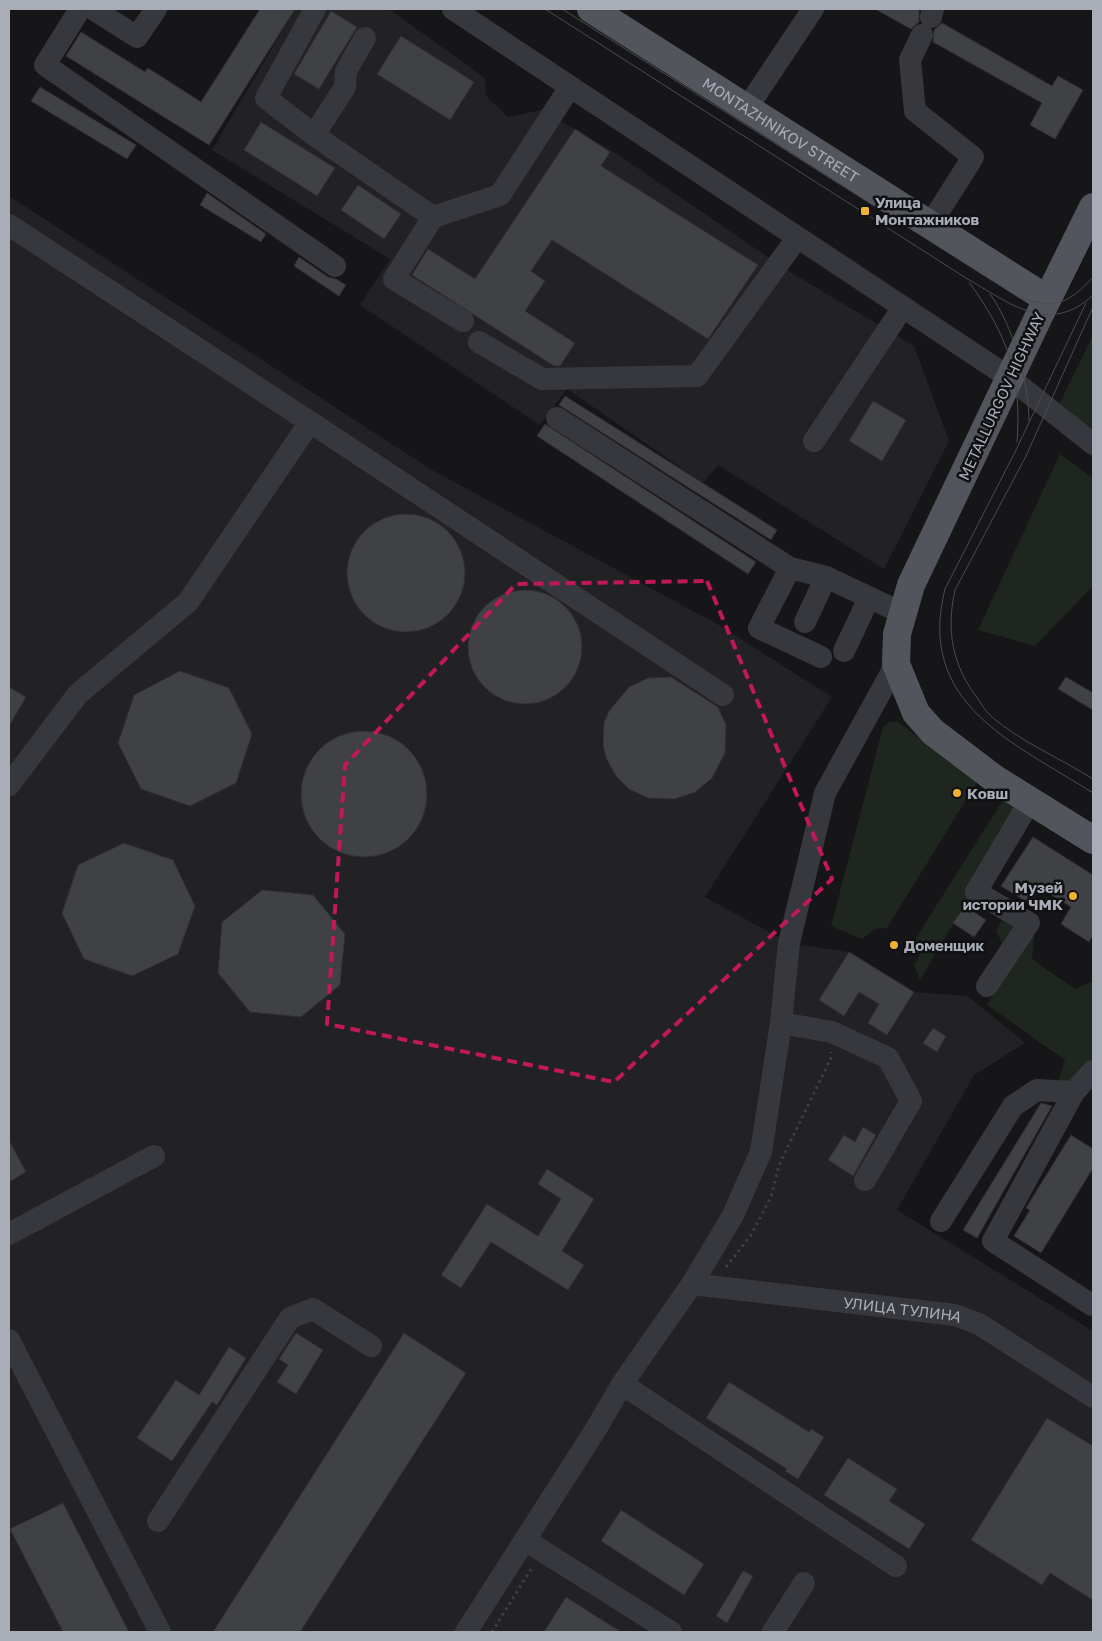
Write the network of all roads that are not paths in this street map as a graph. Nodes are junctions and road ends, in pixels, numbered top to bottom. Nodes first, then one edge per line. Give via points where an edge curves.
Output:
1 (80, 9) edge
2 (93, 9) edge
3 (156, 9) edge
4 (315, 9) edge
5 (453, 9) edge
6 (591, 9) edge
7 (813, 9) edge
8 (929, 20) edge
9 (365, 38) dead end
10 (570, 86) junction
11 (747, 108) junction
12 (314, 135) junction
13 (1093, 207) edge
14 (433, 217) junction
15 (9, 225) edge
16 (930, 225) junction
17 (798, 238) junction
18 (335, 266) dead end
19 (1047, 300) junction
20 (903, 307) junction
21 (463, 321) dead end
22 (479, 342) dead end
23 (1010, 378) junction
24 (557, 418) dead end
25 (310, 422) junction
26 (814, 441) dead end
27 (1093, 444) edge
28 (790, 568) junction
29 (826, 577) junction
30 (869, 598) junction
31 (902, 613) junction
32 (805, 622) dead end
33 (844, 651) dead end
34 (821, 657) dead end
35 (896, 664) junction
36 (723, 695) dead end
37 (9, 785) edge
38 (1030, 800) junction
39 (1093, 840) edge
40 (987, 986) dead end
41 (781, 1022) junction
42 (1093, 1071) edge
43 (1074, 1092) junction
44 (154, 1156) dead end
45 (864, 1180) dead end
46 (941, 1221) dead end
47 (9, 1234) edge
48 (692, 1284) junction
49 (1092, 1305) dead end
50 (9, 1340) edge
51 (371, 1346) dead end
52 (622, 1384) junction
53 (1093, 1397) edge
54 (158, 1521) dead end
55 (524, 1540) junction
56 (896, 1566) dead end
57 (804, 1583) dead end
58 (160, 1632) edge
59 (466, 1632) edge
60 (671, 1632) edge
61 (773, 1632) edge

1 - 18 street via 45,65
2 - 3 street via 137,37
4 - 12 street via 266,98
5 - 10 street
6 - 11 main road, MONTAZHNIKOV STREET
7 - 11 street
8 - 16 street via 910,60 916,111 973,157
9 - 12 street via 346,71 345,87
10 - 14 street via 500,195
10 - 17 street
11 - 16 main road, MONTAZHNIKOV STREET
12 - 14 street
13 - 19 main road, METALLURGOV HIGHWAY
14 - 21 street via 394,279
15 - 25 street
16 - 19 main road, MONTAZHNIKOV STREET
17 - 20 street
17 - 22 street via 697,376 542,379
19 - 23 main road, METALLURGOV HIGHWAY
20 - 23 street
20 - 26 street
23 - 27 street
23 - 31 main road, METALLURGOV HIGHWAY via 911,585
24 - 28 street
25 - 36 street
25 - 37 street via 188,602 78,694
28 - 29 street
28 - 34 street via 759,628
29 - 30 street
29 - 32 street
30 - 31 street
30 - 33 street
31 - 35 main road, METALLURGOV HIGHWAY via 897,634
35 - 38 main road via 916,713 932,732
35 - 41 street via 825,793 789,943
38 - 39 main road
38 - 40 street via 976,892 1029,923
41 - 45 street via 832,1032 888,1058 911,1101
41 - 48 street via 761,1152 733,1215
42 - 43 street
43 - 46 street via 1037,1090 1012,1106
43 - 49 street via 993,1240
44 - 47 street
48 - 52 street
48 - 53 street, УЛИЦА ТУЛИНА via 955,1315 979,1324
50 - 58 street
51 - 54 street via 313,1309 290,1318
52 - 55 street
52 - 56 street
55 - 59 street
55 - 60 street
57 - 61 street

